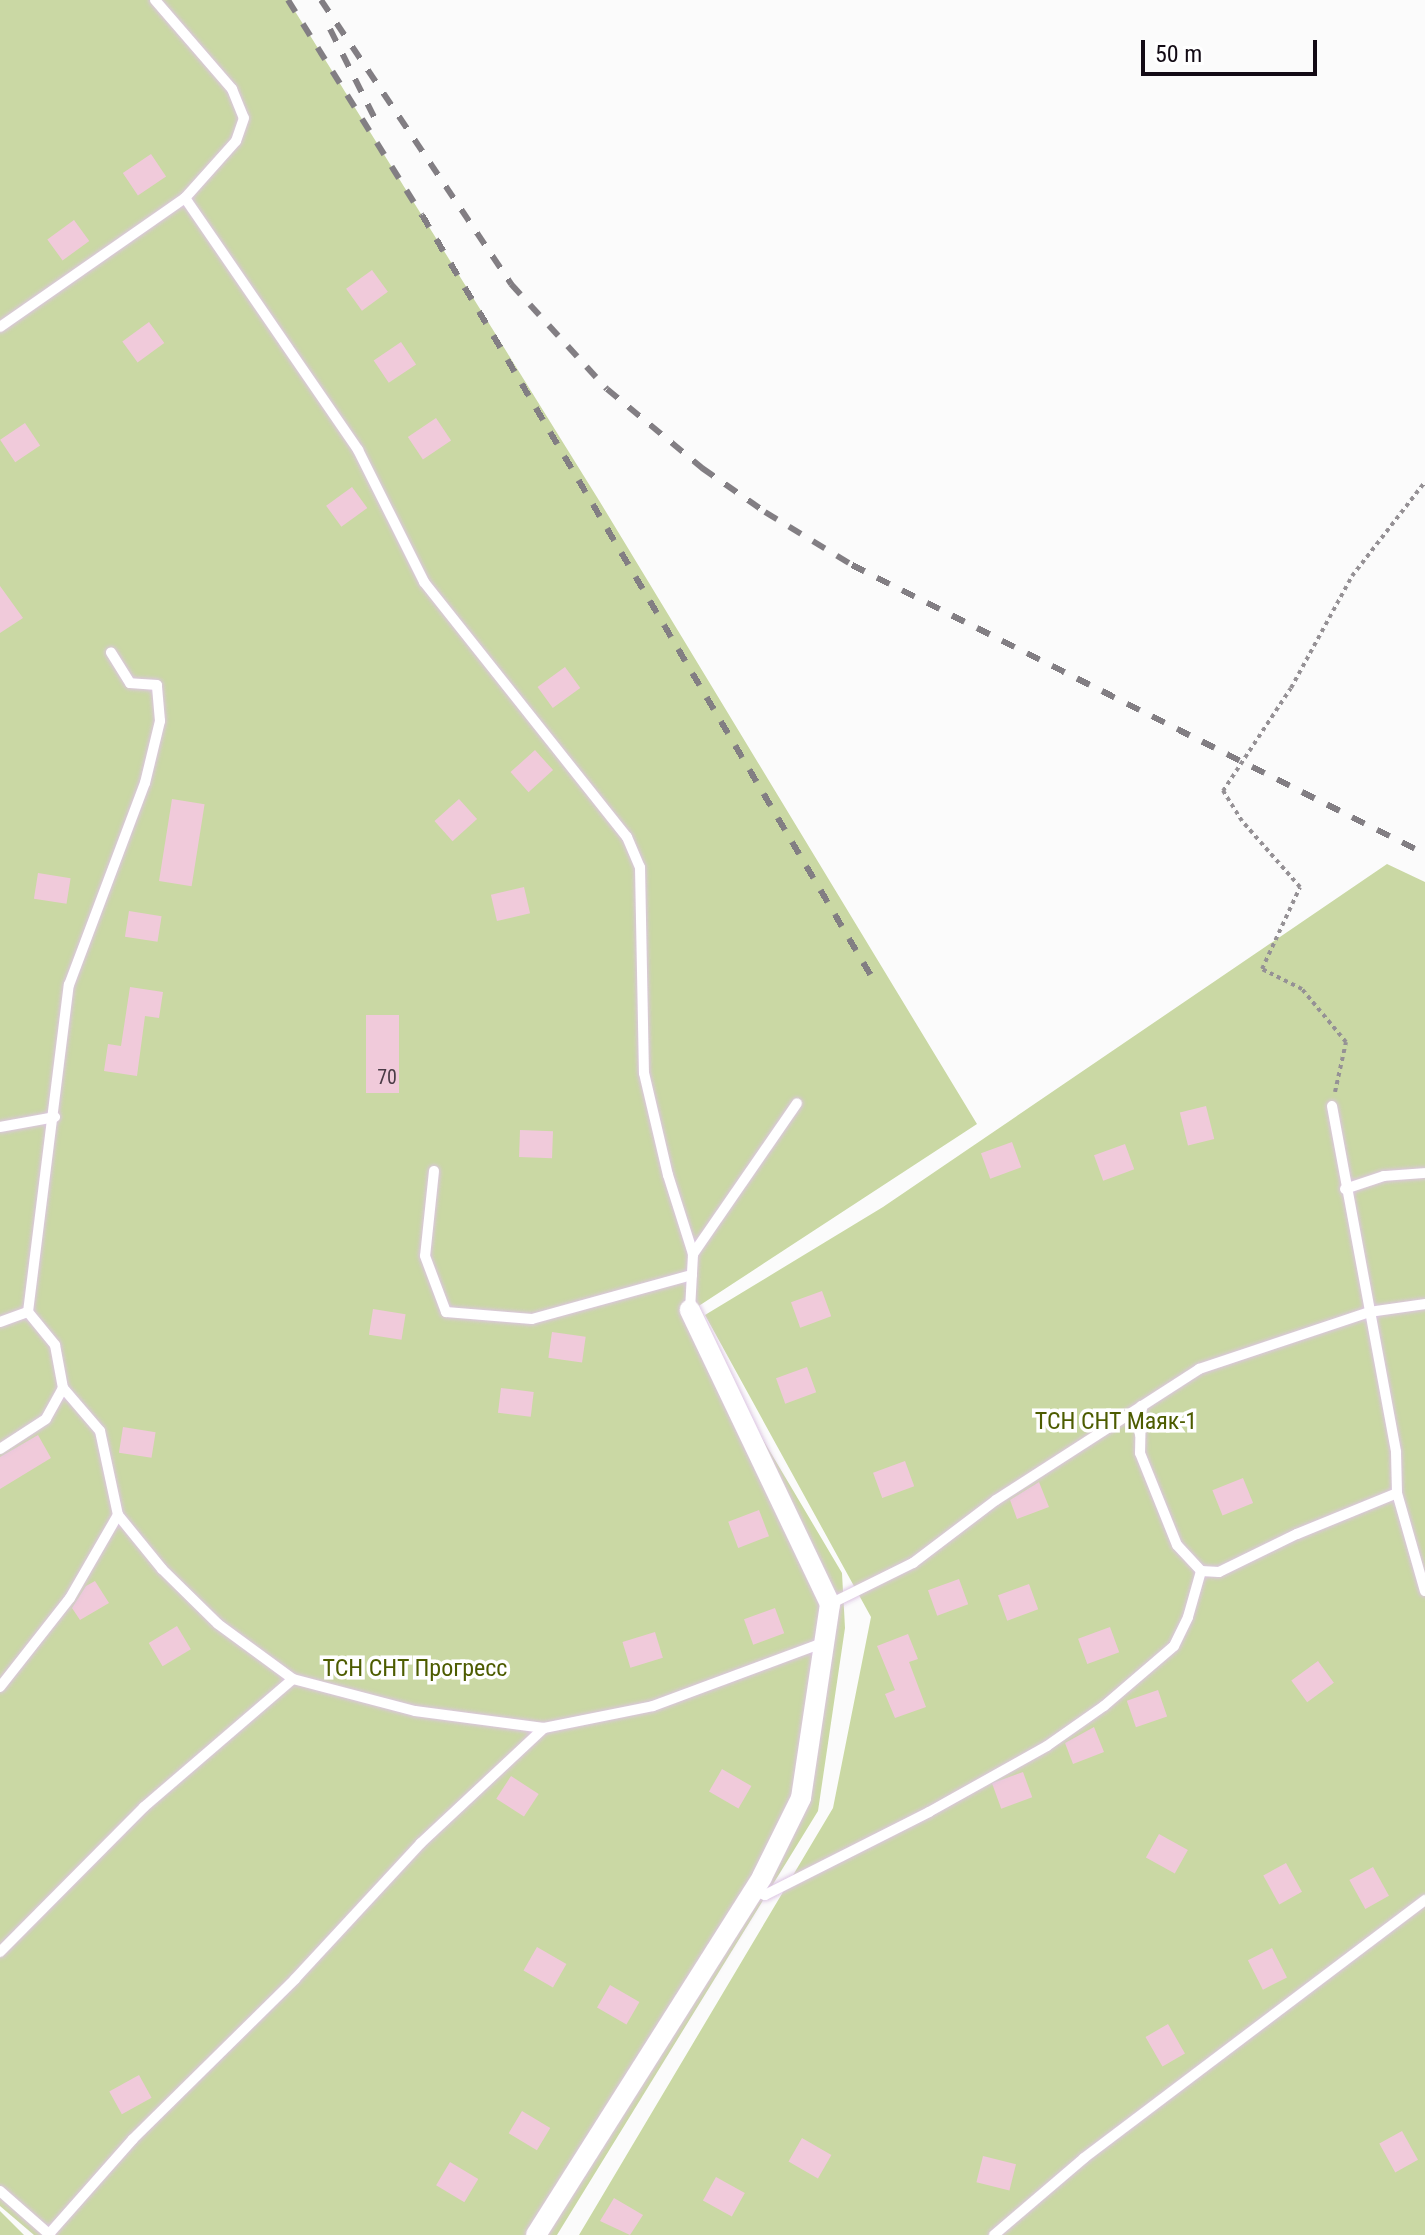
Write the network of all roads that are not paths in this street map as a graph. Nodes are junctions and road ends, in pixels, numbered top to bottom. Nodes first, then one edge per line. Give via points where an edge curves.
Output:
1 (155, 0) edge
2 (185, 198) junction
3 (0, 327) edge
4 (111, 652) dead end
5 (797, 1103) dead end
6 (1332, 1106) road end
7 (55, 1117) junction
8 (0, 1127) edge
9 (434, 1171) dead end
10 (1425, 1173) edge
11 (1345, 1189) junction
12 (693, 1254) junction
13 (692, 1275) junction
14 (1425, 1304) edge
15 (690, 1310) joint
16 (28, 1312) junction
17 (1369, 1312) junction
18 (0, 1322) edge
19 (63, 1388) junction
20 (1141, 1406) junction
21 (0, 1449) edge
22 (1397, 1493) junction
23 (118, 1515) junction
24 (1201, 1571) junction
25 (1425, 1591) edge
26 (830, 1604) junction
27 (825, 1642) junction
28 (293, 1679) junction
29 (0, 1687) edge
30 (544, 1728) junction
31 (753, 1890) junction
32 (1425, 1900) edge
33 (0, 1952) edge
34 (0, 2191) edge
35 (49, 2235) edge
36 (536, 2235) edge
37 (994, 2235) edge

1 - 2 lane via 232,89 244,118 236,141
2 - 3 lane
2 - 12 lane via 358,450 424,582 627,837 640,867 644,1073
4 - 7 lane via 130,683 157,685 160,721 145,783 69,985
5 - 12 lane
6 - 11 lane
7 - 8 lane
7 - 16 lane
9 - 13 lane via 425,1256 446,1312 532,1319
10 - 11 lane via 1384,1176
11 - 17 lane via 1362,1254
12 - 13 lane
13 - 15 lane
14 - 17 lane
15 - 26 street
16 - 18 lane
16 - 19 lane via 55,1345
17 - 20 lane via 1199,1369
17 - 22 lane via 1396,1452
19 - 21 lane via 46,1419
19 - 23 lane via 100,1431
20 - 24 lane via 1140,1453 1177,1545
20 - 26 lane via 996,1500 913,1563
22 - 24 lane via 1219,1572
22 - 25 lane
23 - 28 lane via 162,1569 218,1624
23 - 29 lane via 70,1598
24 - 31 lane via 1174,1646 1104,1706 1047,1746 929,1812 765,1895
26 - 27 street
27 - 30 lane via 653,1706
27 - 31 street via 801,1798
28 - 30 lane via 415,1711
28 - 33 lane via 144,1807
30 - 35 lane via 421,1843 295,1979 133,2139
31 - 36 street
32 - 37 lane via 1084,2158
34 - 35 lane

